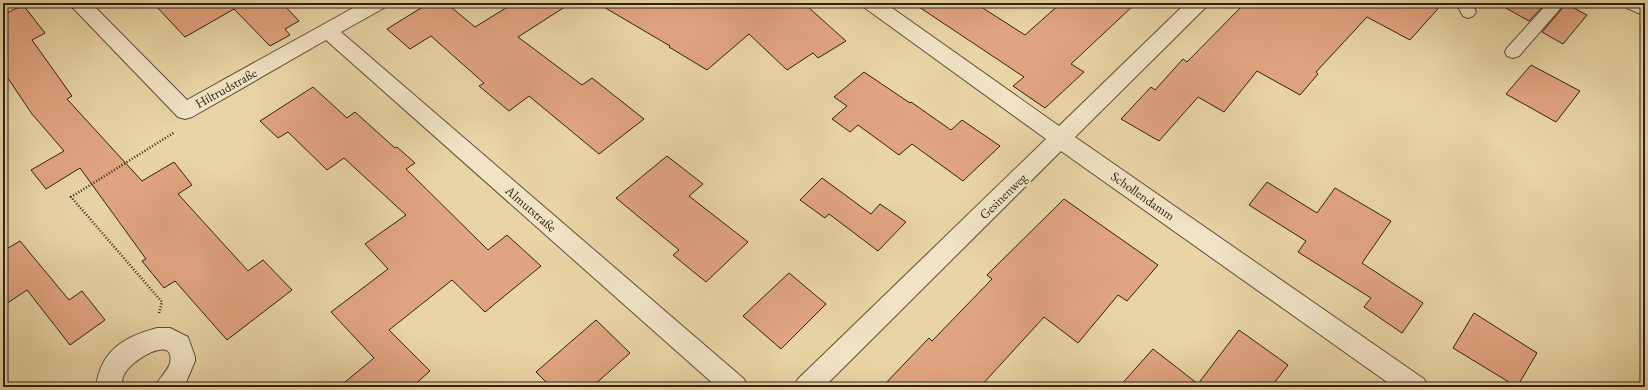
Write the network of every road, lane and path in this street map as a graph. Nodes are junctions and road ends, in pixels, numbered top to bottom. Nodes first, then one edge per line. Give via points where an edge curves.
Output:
1 (80, 3) edge
2 (376, 3) edge
3 (872, 3) edge
4 (1198, 3) edge
5 (1557, 3) edge
6 (1634, 3) edge
7 (1645, 9) edge
8 (328, 31) junction
9 (1513, 52) dead end
10 (186, 111) junction
11 (1061, 139) junction
12 (152, 339) junction
13 (109, 387) edge
14 (168, 387) edge
15 (735, 387) edge
16 (807, 387) edge
17 (1415, 387) edge

1 - 10 street, Hiltrudstraße
2 - 8 street, Hiltrudstraße
3 - 11 street, Schollendamm
4 - 11 street, Gesinenweg
5 - 9 lane
6 - 7 street
8 - 10 street, Hiltrudstraße
8 - 15 street, Almutstraße
10 - 12 path via 184,127 71,197 162,302
11 - 16 street, Gesinenweg
11 - 17 street, Schollendamm
12 - 13 street via 140,343 118,360 108,381
12 - 14 street via 171,341 182,351 183,362 178,375

